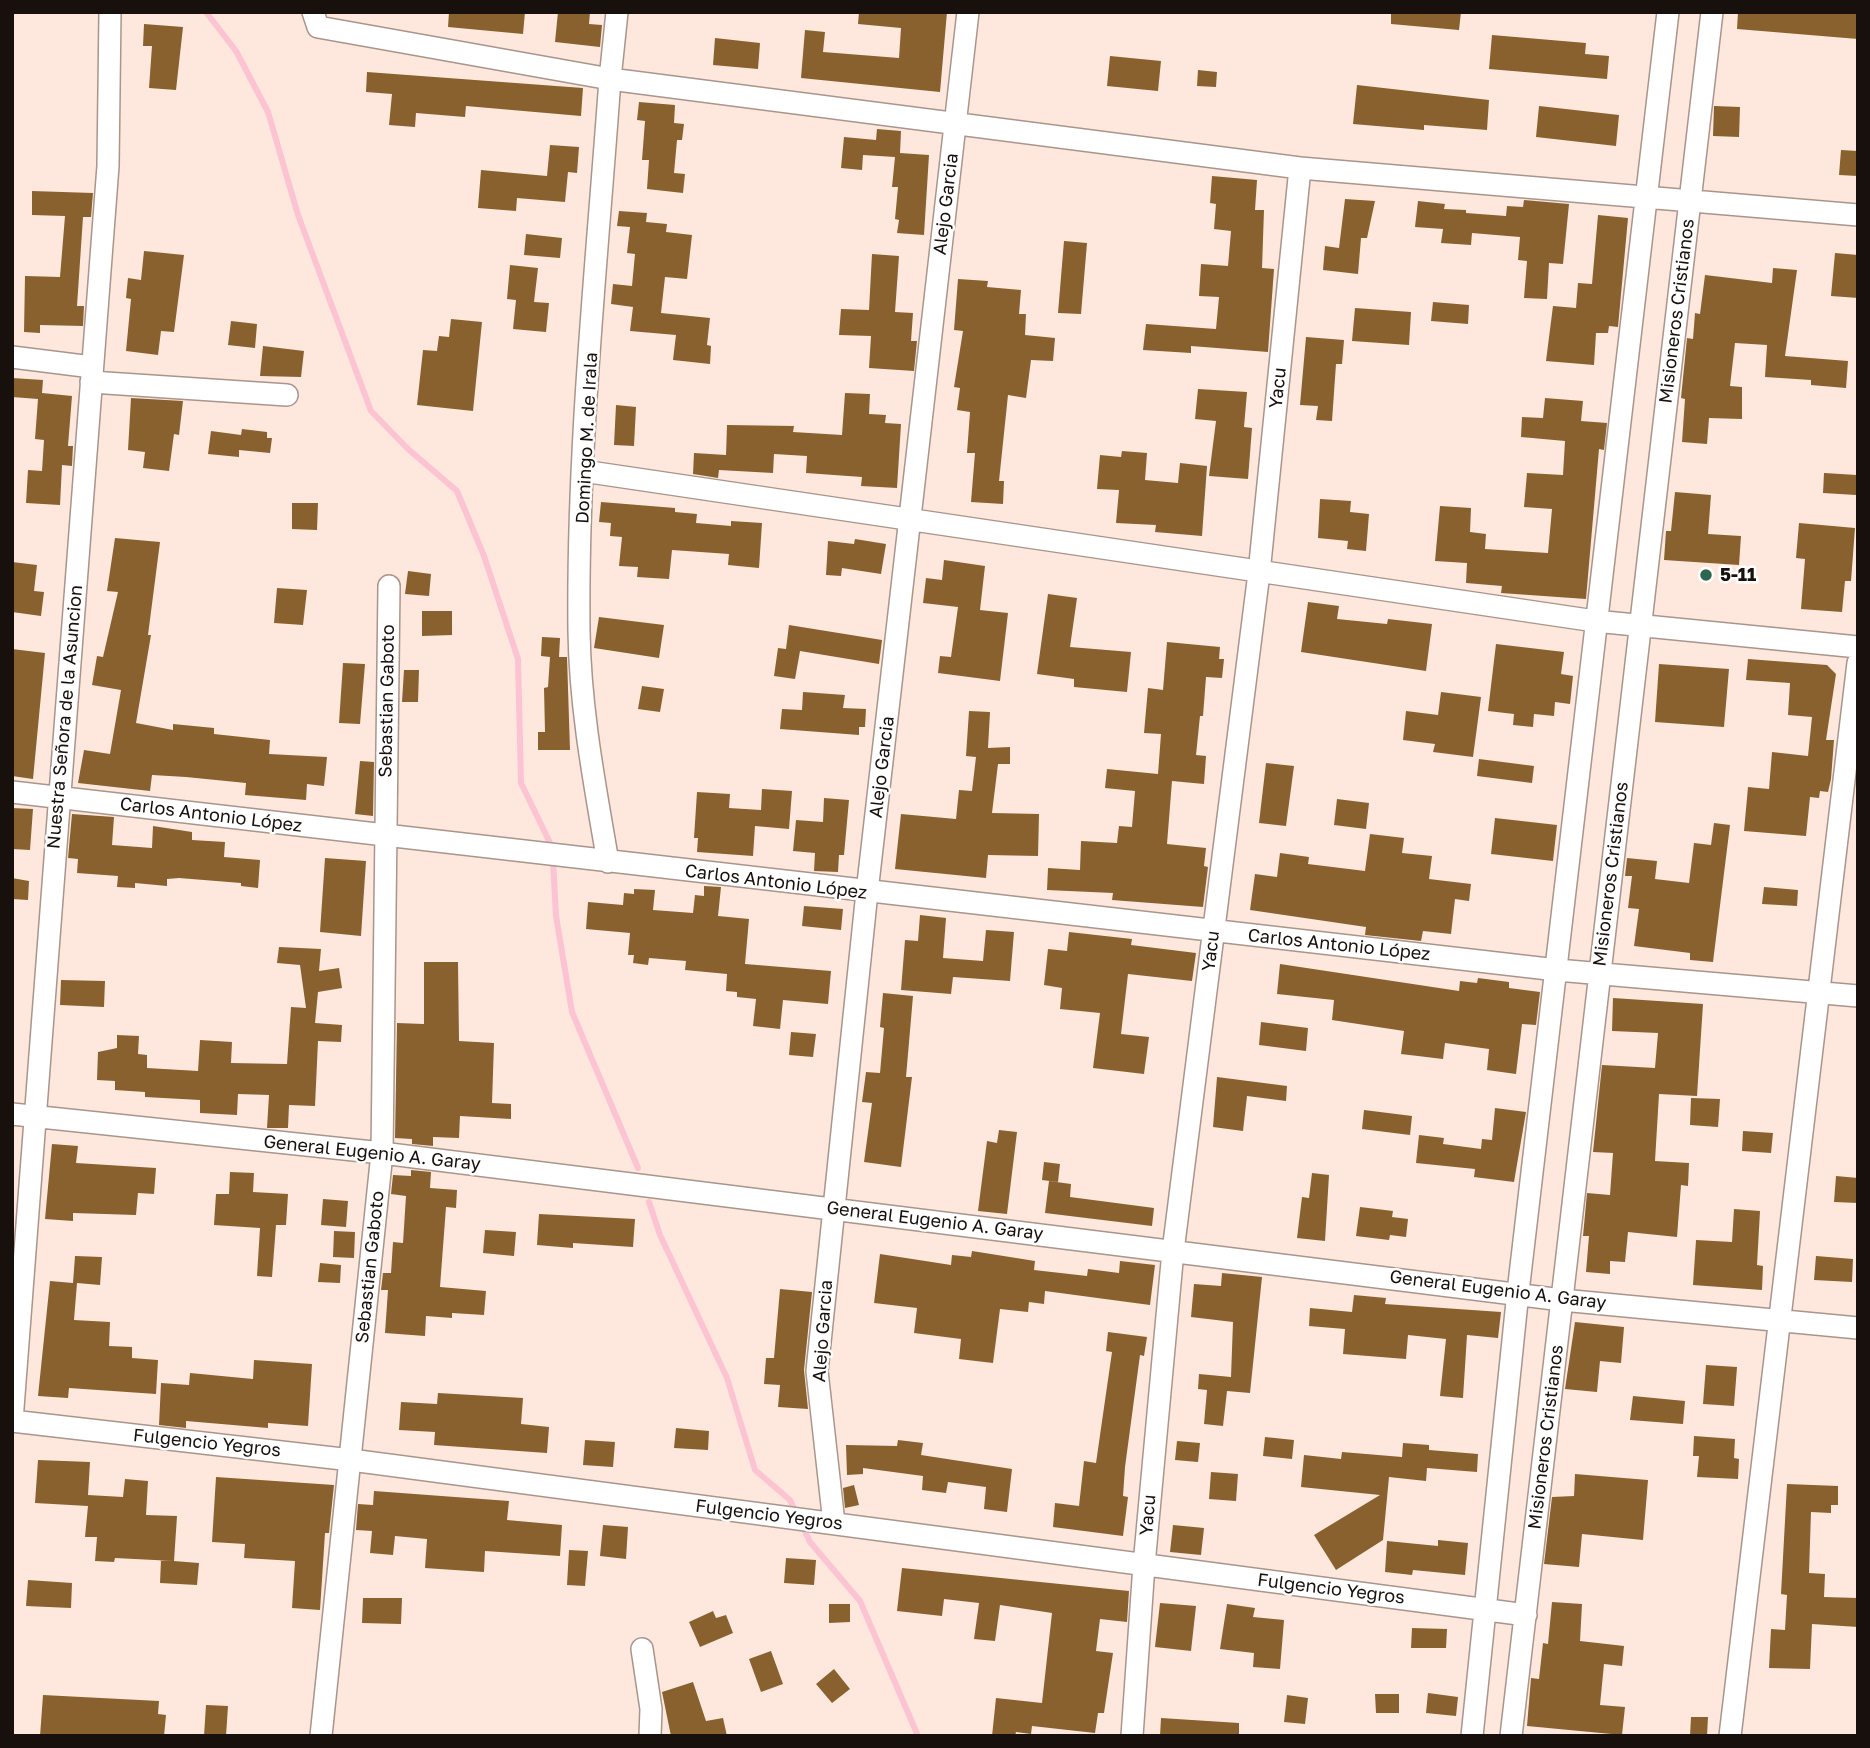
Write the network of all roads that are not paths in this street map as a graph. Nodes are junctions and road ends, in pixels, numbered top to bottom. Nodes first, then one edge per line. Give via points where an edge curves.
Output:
1 (110, 12) edge
2 (617, 12) edge
3 (968, 12) edge
4 (1668, 12) edge
5 (1712, 12) edge
6 (315, 20) edge
7 (610, 79) junction
8 (955, 124) junction
9 (1300, 168) junction
10 (1645, 197) junction
11 (1690, 201) junction
12 (1858, 215) edge
13 (12, 357) edge
14 (92, 374) junction
15 (288, 395) dead end
16 (583, 471) junction
17 (910, 519) junction
18 (1259, 573) junction
19 (389, 586) dead end
20 (1595, 621) junction
21 (1640, 625) junction
22 (1858, 647) edge
23 (1858, 663) edge
24 (12, 792) edge
25 (58, 797) junction
26 (384, 836) junction
27 (608, 862) junction
28 (867, 892) junction
29 (1213, 931) junction
30 (1556, 970) junction
31 (1599, 973) junction
32 (1819, 993) junction
33 (1858, 996) edge
34 (12, 1114) edge
35 (34, 1116) junction
36 (382, 1153) junction
37 (834, 1208) junction
38 (1173, 1251) junction
39 (1518, 1293) junction
40 (1562, 1300) junction
41 (1780, 1321) junction
42 (1858, 1328) edge
43 (12, 1421) edge
44 (351, 1460) junction
45 (825, 1522) junction
46 (1144, 1564) junction
47 (1486, 1609) junction
48 (1525, 1615) junction
49 (642, 1649) dead end
50 (321, 1736) edge
51 (650, 1736) edge
52 (1132, 1736) edge
53 (1472, 1736) edge
54 (1511, 1736) edge
55 (1730, 1736) edge

1 - 14 street, Nuestra Señora de la Asuncion via 108,166
2 - 7 street, Domingo M. de Irala
3 - 8 street, Alejo Garcia
4 - 10 street
5 - 11 street, Misioneros Cristianos
6 - 7 street
7 - 8 street
7 - 16 street, Domingo M. de Irala
8 - 9 street
8 - 17 street, Alejo Garcia
9 - 10 street
9 - 18 street, Yacu
10 - 11 street
10 - 20 street
11 - 12 street
11 - 21 street, Misioneros Cristianos
13 - 14 street
14 - 15 street
14 - 25 street, Nuestra Señora de la Asuncion
16 - 17 street
16 - 27 street, Domingo M. de Irala via 579,633 587,741
17 - 18 street
17 - 28 street, Alejo Garcia
18 - 20 street
18 - 29 street, Yacu
19 - 26 street, Sebastian Gaboto
20 - 21 street
20 - 30 street
21 - 22 street
21 - 31 street, Misioneros Cristianos
23 - 32 street
24 - 25 street, Carlos Antonio López
25 - 26 street, Carlos Antonio López
25 - 35 street, Nuestra Señora de la Asuncion
26 - 27 street, Carlos Antonio López
26 - 36 street, Sebastian Gaboto
27 - 28 street, Carlos Antonio López
28 - 29 street, Carlos Antonio López
28 - 37 street, Alejo Garcia
29 - 30 street, Carlos Antonio López
29 - 38 street, Yacu
30 - 31 street, Carlos Antonio López
30 - 39 street
31 - 32 street, Carlos Antonio López
31 - 40 street, Misioneros Cristianos
32 - 33 street, Carlos Antonio López
32 - 41 street
34 - 35 street, General Eugenio A. Garay
35 - 36 street, General Eugenio A. Garay
35 - 43 street, Nuestra Señora de la Asuncion
36 - 37 street, General Eugenio A. Garay
36 - 44 street, Sebastian Gaboto
37 - 38 street, General Eugenio A. Garay
37 - 45 street, Alejo Garcia via 817,1371
38 - 39 street, General Eugenio A. Garay
38 - 46 street, Yacu
39 - 40 street, General Eugenio A. Garay
39 - 47 street
40 - 41 street, General Eugenio A. Garay
40 - 48 street, Misioneros Cristianos
41 - 42 street, General Eugenio A. Garay
41 - 55 street
43 - 44 street, Fulgencio Yegros
44 - 45 street, Fulgencio Yegros
44 - 50 street, Sebastian Gaboto
45 - 46 street, Fulgencio Yegros
46 - 47 street, Fulgencio Yegros
46 - 52 street, Yacu
47 - 48 street, Fulgencio Yegros
47 - 53 street
48 - 54 street, Misioneros Cristianos
49 - 51 street

